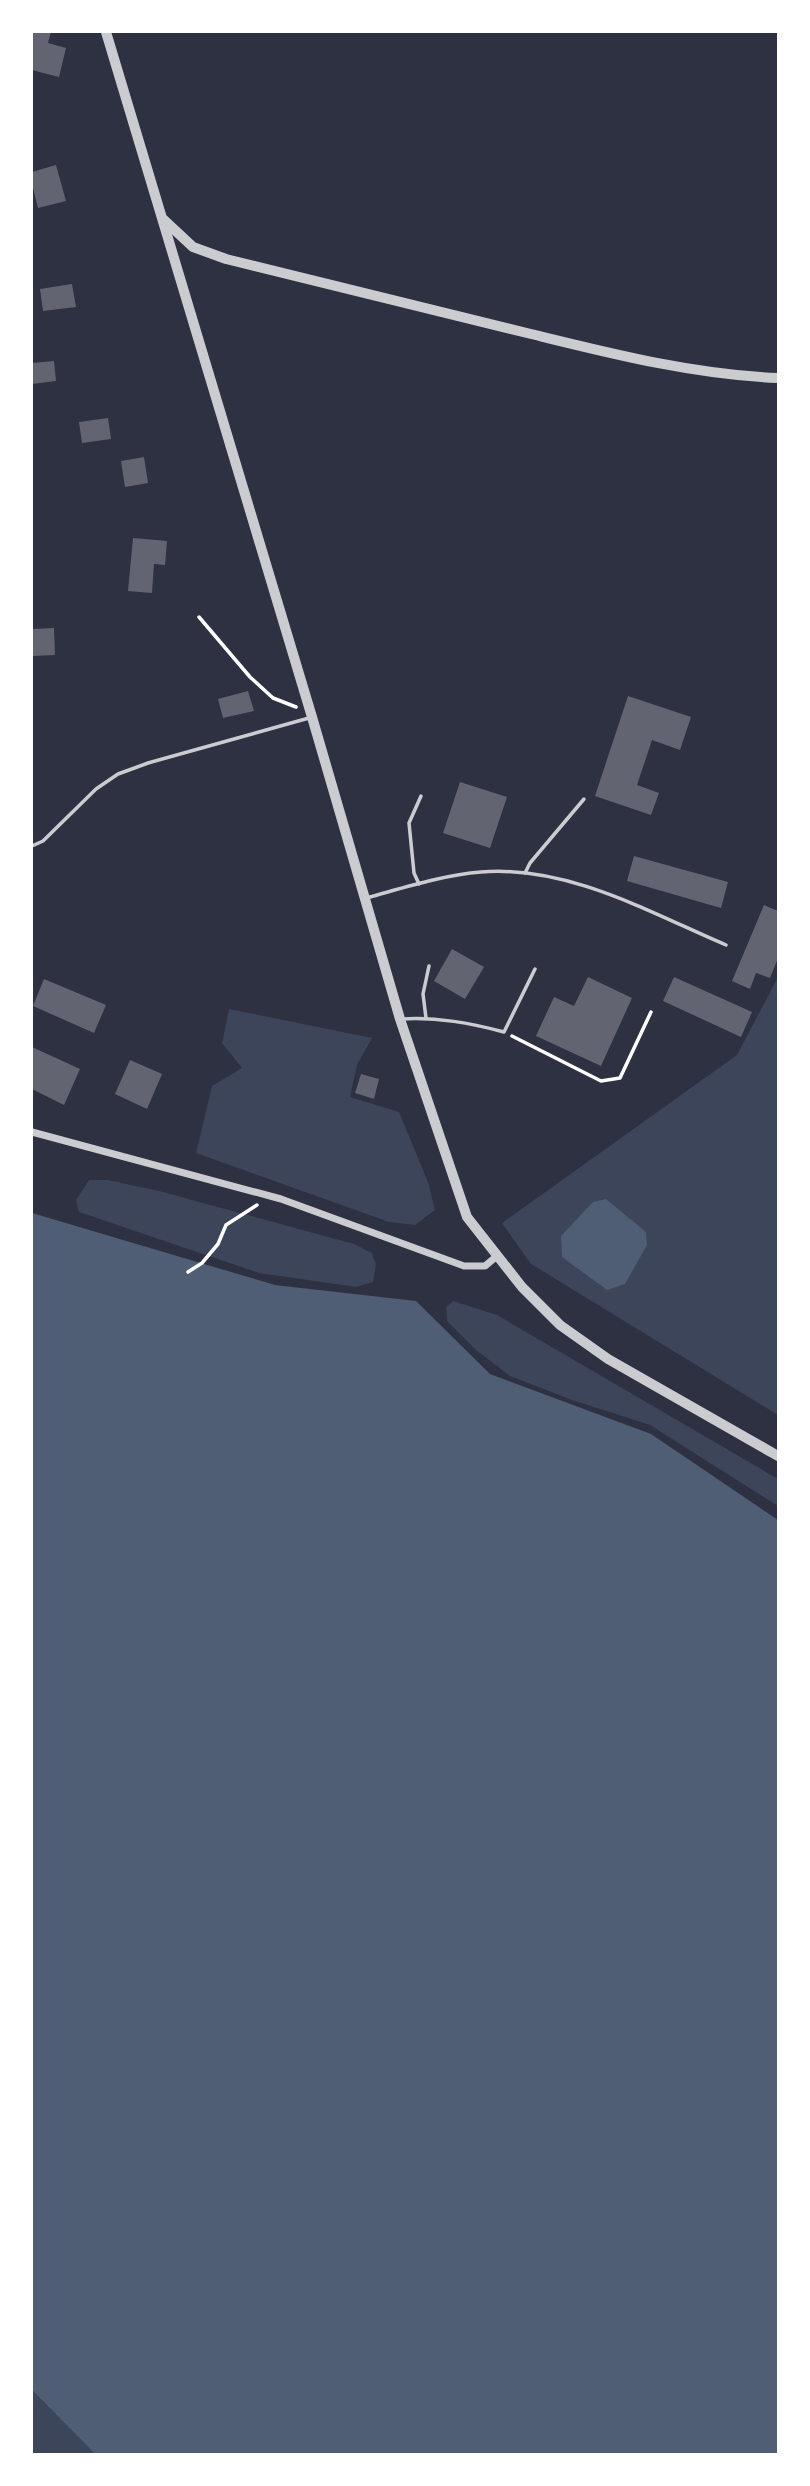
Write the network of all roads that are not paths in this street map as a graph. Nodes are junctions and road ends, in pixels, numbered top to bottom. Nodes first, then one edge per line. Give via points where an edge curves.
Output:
1 (106, 32) edge
2 (161, 217) junction
3 (779, 379) edge
4 (312, 715) junction
5 (421, 796) dead end
6 (584, 799) dead end
7 (32, 846) edge
8 (525, 873) junction
9 (419, 884) junction
10 (363, 898) junction
11 (726, 945) dead end
12 (429, 966) dead end
13 (535, 969) dead end
14 (426, 1018) junction
15 (400, 1019) junction
16 (32, 1132) edge
17 (497, 1256) junction
18 (779, 1456) edge

1 - 2 street
2 - 3 street via 193,247 226,259 603,351
2 - 4 street
4 - 7 lane via 118,774
4 - 10 street
5 - 9 lane via 409,823
6 - 8 lane
8 - 9 lane via 481,872
8 - 11 lane via 566,879
9 - 10 lane
10 - 15 street
12 - 14 lane via 423,994
13 - 14 lane via 504,1032
14 - 15 lane
15 - 17 street via 467,1217
16 - 17 street via 268,1195 464,1266 485,1266
17 - 18 street via 569,1332

